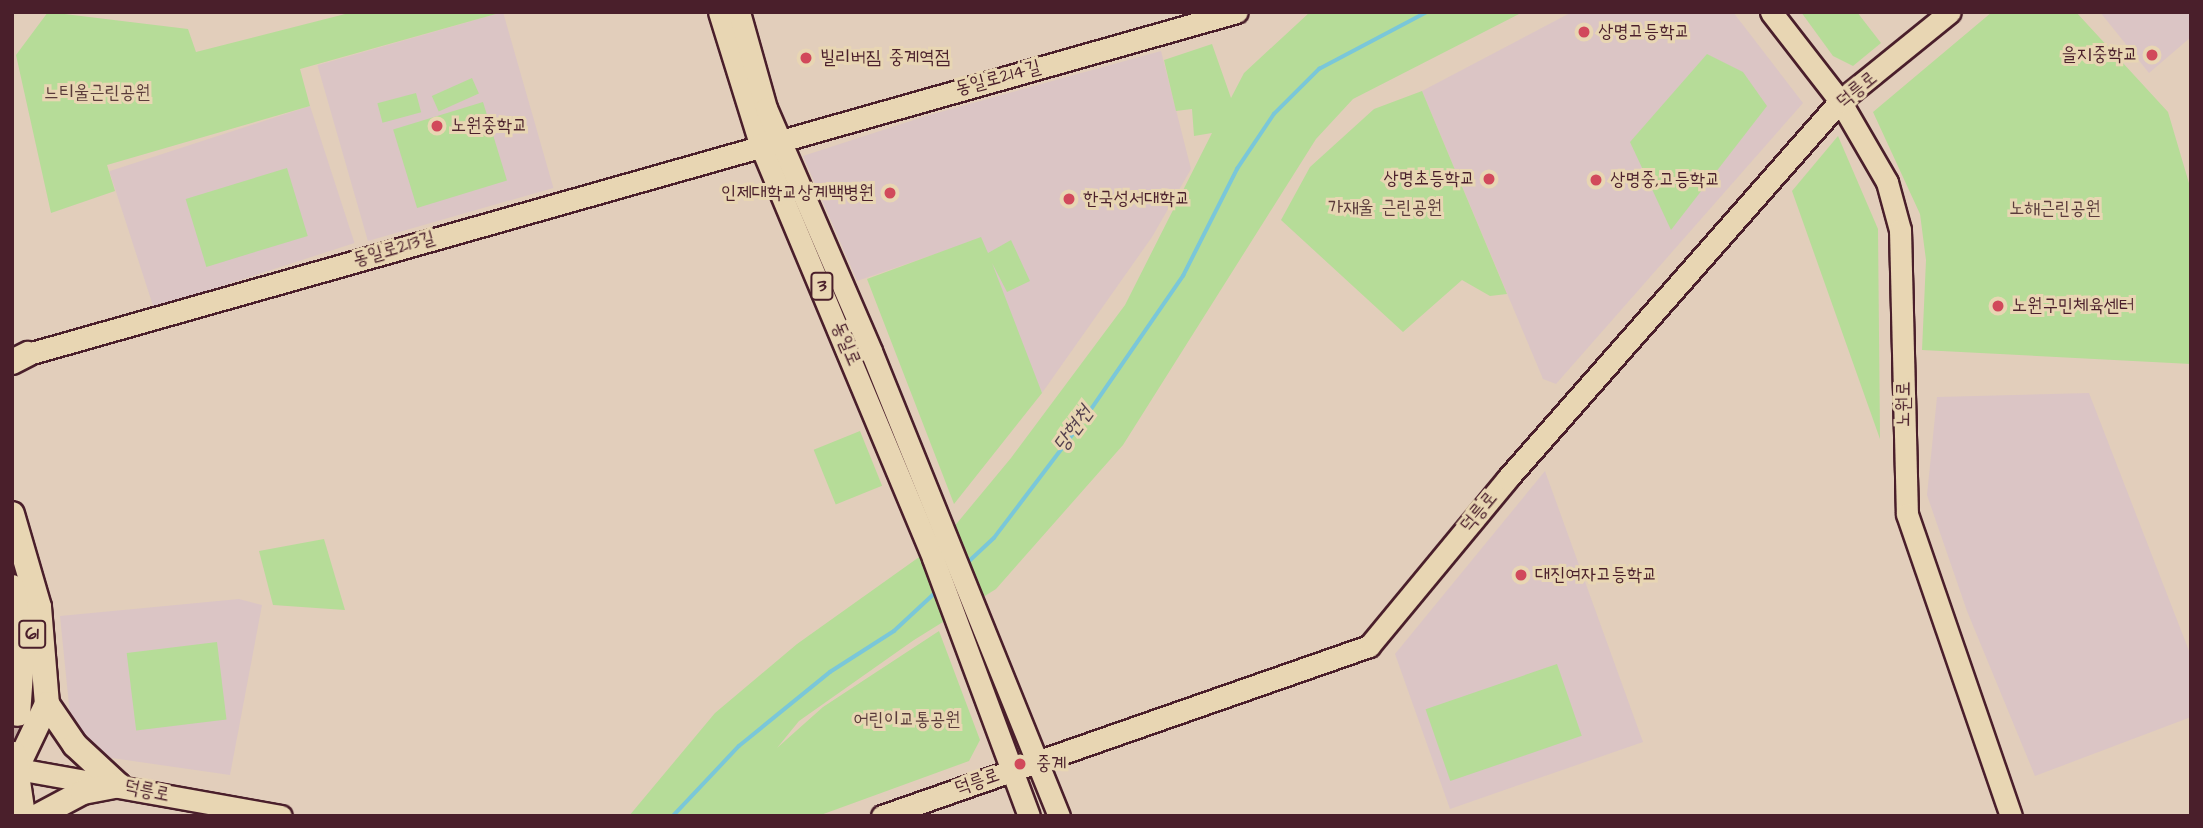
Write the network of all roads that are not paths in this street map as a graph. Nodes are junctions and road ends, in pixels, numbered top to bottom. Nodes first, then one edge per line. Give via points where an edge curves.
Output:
1 (719, 12) edge
2 (739, 12) edge
3 (1237, 12) edge
4 (1772, 12) edge
5 (1951, 12) edge
6 (1840, 101) junction
7 (769, 141) junction
8 (17, 358) edge
9 (12, 514) edge
10 (12, 540) edge
11 (13, 570) edge
12 (27, 713) edge
13 (13, 761) edge
14 (1039, 761) junction
15 (1011, 770) junction
16 (118, 785) junction
17 (23, 816) edge
18 (38, 816) edge
19 (281, 816) edge
20 (882, 816) edge
21 (1029, 816) edge
22 (1059, 816) edge
23 (2011, 816) edge

1 - 7 main road, 동일로 / 3
2 - 7 main road, 동일로 / 3
3 - 7 main road, 동일로214길
4 - 6 main road, 노원로
5 - 6 main road, 덕릉로
6 - 14 main road, 덕릉로 via 1507,479 1369,646
6 - 23 main road, 노원로 via 1887,183 1900,230 1907,513
7 - 8 main road, 동일로213길
7 - 14 main road, 동일로 / 3 via 950,543
7 - 15 main road, 동일로 / 3
9 - 12 highway via 39,607
10 - 11 highway
11 - 12 highway, 61 via 36,657
12 - 13 highway
12 - 16 highway via 75,745
13 - 16 main road, 덕릉로
13 - 17 highway
14 - 15 main road, 덕릉로
14 - 22 main road, 3
15 - 20 main road, 덕릉로
15 - 21 main road, 3
16 - 18 highway via 83,792
16 - 19 main road, 덕릉로

